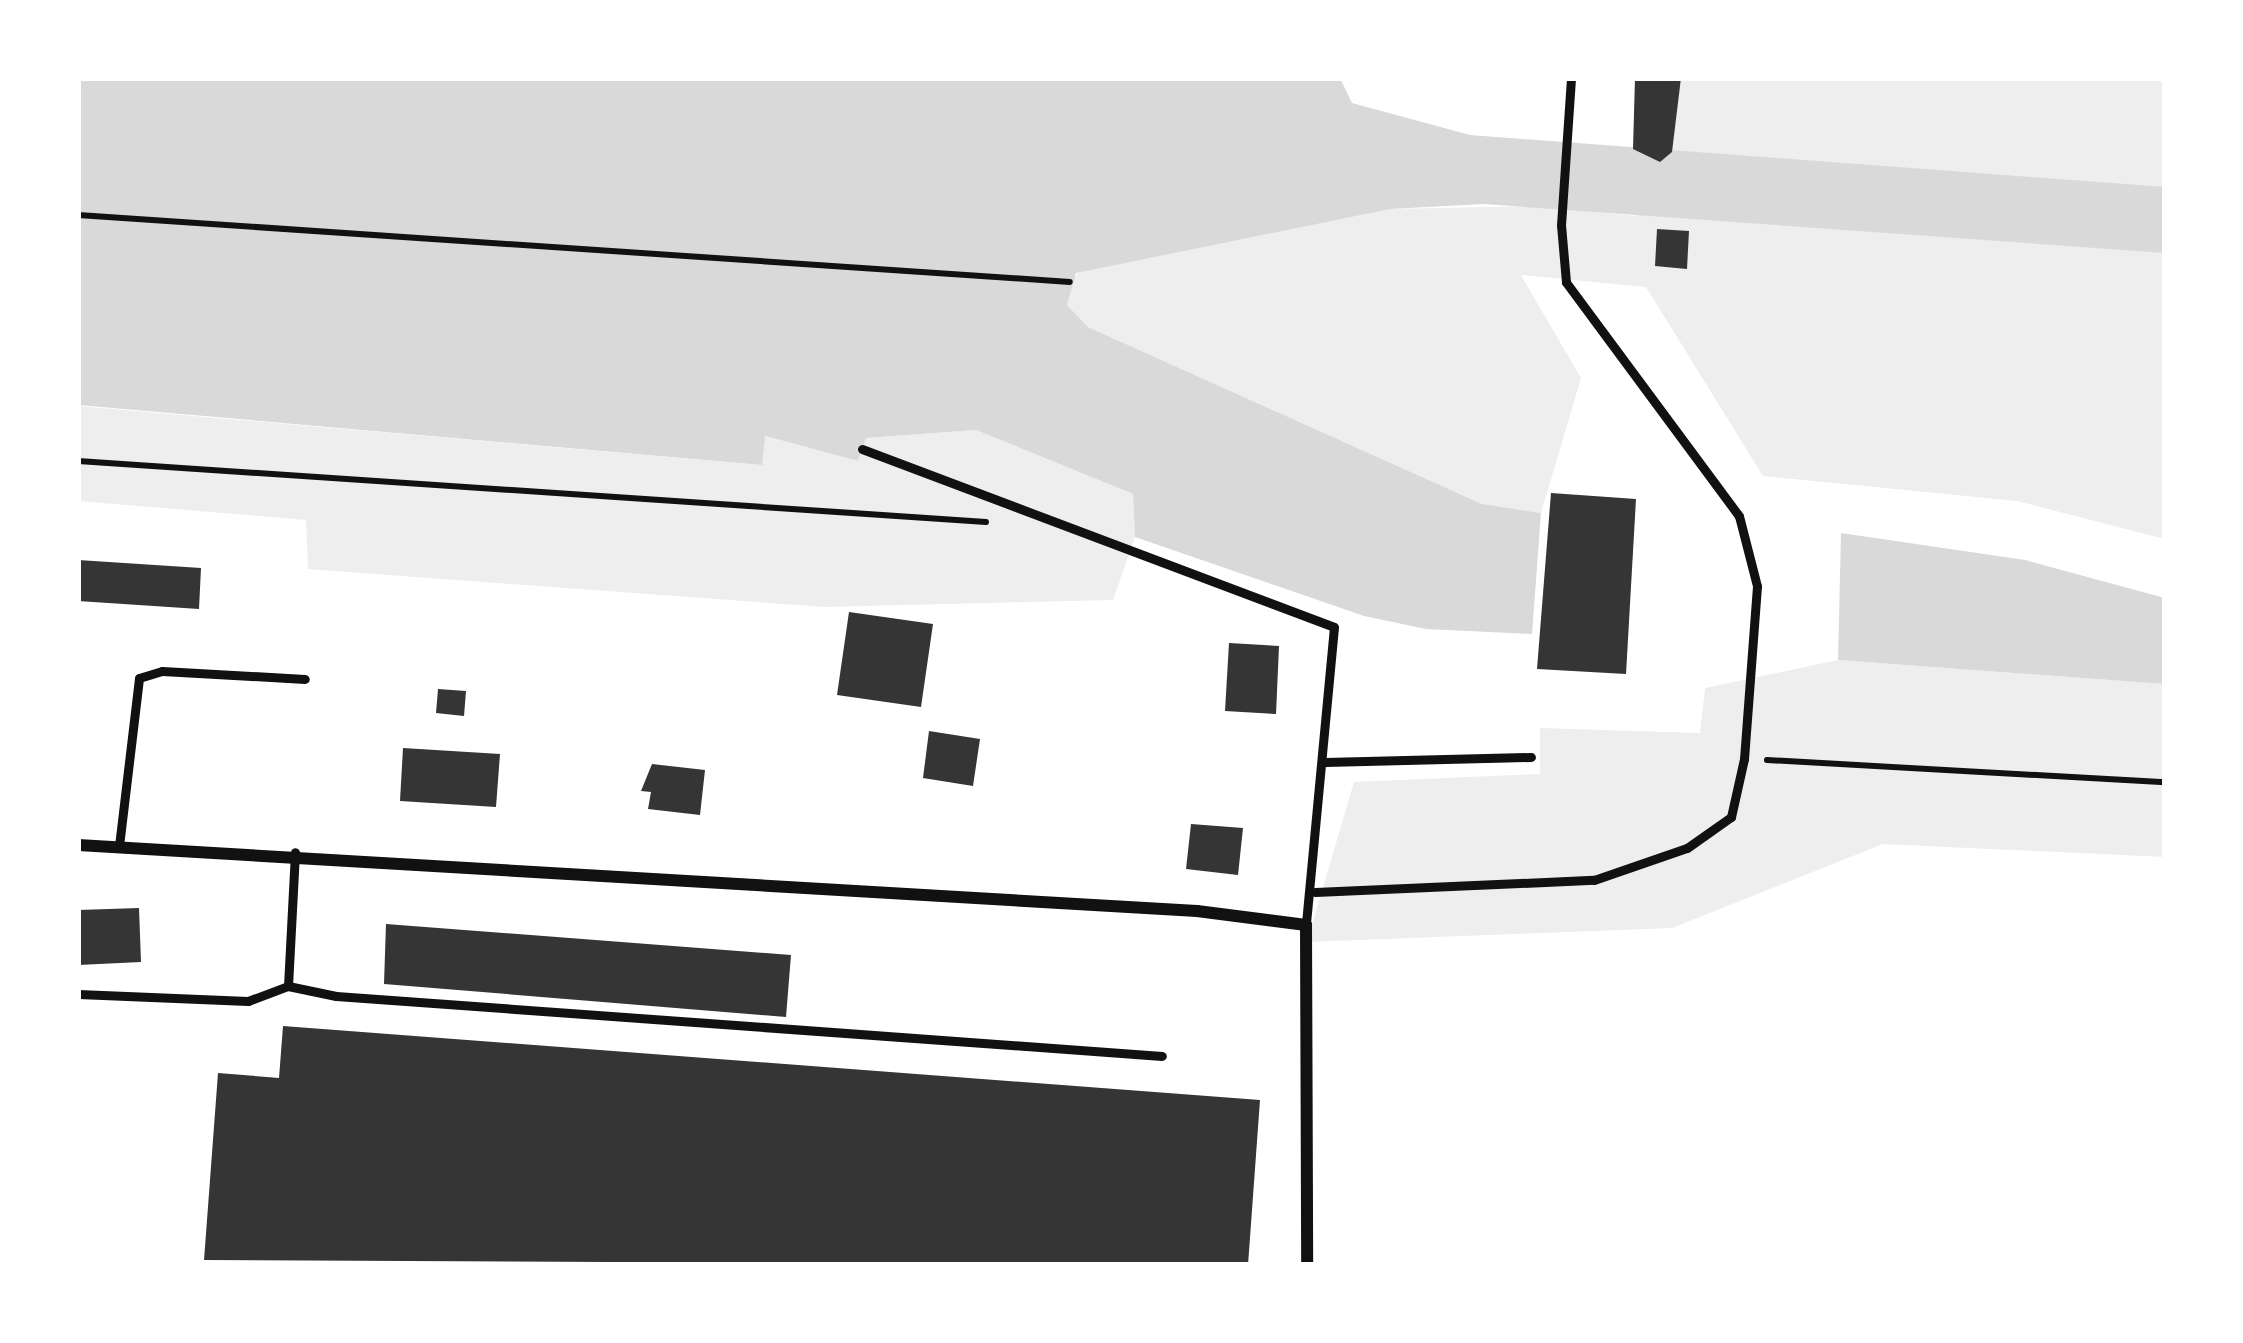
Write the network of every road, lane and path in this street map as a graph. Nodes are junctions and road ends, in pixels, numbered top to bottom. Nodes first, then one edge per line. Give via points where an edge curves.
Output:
1 (1571, 78) edge
2 (78, 215) edge
3 (1070, 282) dead end
4 (862, 449) dead end
5 (78, 461) edge
6 (1002, 524) dead end
7 (304, 679) dead end
8 (1531, 757) dead end
9 (1744, 759) junction
10 (1324, 762) junction
11 (2165, 782) edge
12 (78, 845) edge
13 (118, 846) junction
14 (295, 852) junction
15 (1315, 892) junction
16 (1306, 925) junction
17 (288, 986) junction
18 (78, 994) edge
19 (1162, 1056) dead end
20 (1307, 1265) edge

1 - 9 lane via 1561,225 1566,282 1738,516 1757,586
2 - 3 path
4 - 10 lane via 1334,627
5 - 6 path
7 - 13 lane via 162,671 139,678
8 - 10 lane
9 - 11 path
9 - 15 lane via 1730,817 1687,848 1594,880
10 - 15 lane
12 - 13 street
13 - 14 street
14 - 16 street via 1197,910
14 - 17 lane
15 - 16 lane
16 - 20 street
17 - 18 lane via 248,1001
17 - 19 lane via 336,997

